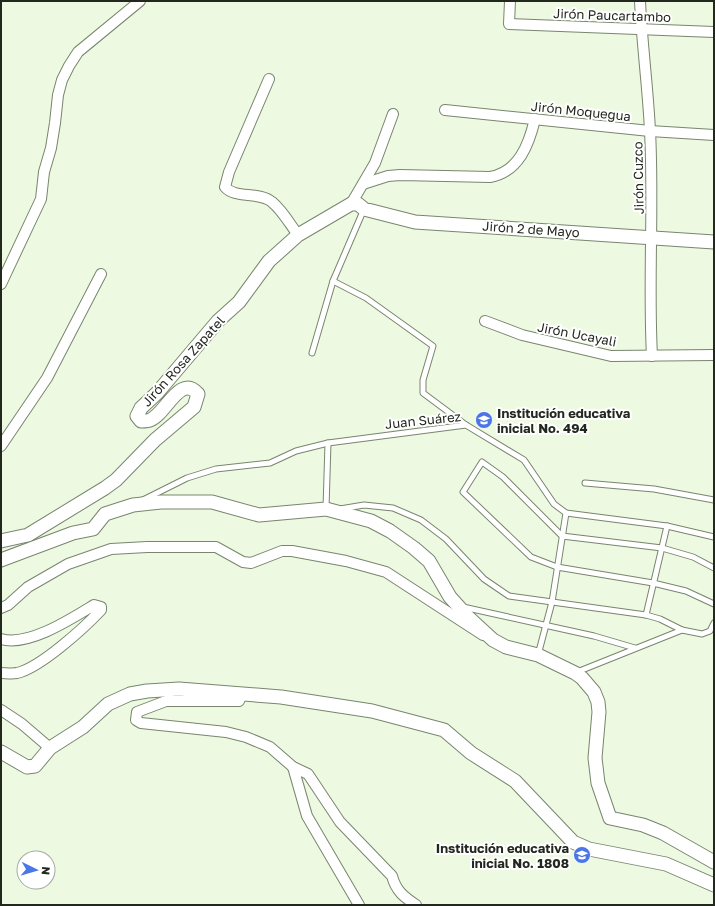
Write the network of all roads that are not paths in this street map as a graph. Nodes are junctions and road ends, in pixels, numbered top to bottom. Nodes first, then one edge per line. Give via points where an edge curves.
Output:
1 (140, 1) edge
2 (510, 1) edge
3 (640, 1) edge
4 (641, 30) junction
5 (714, 32) edge
6 (269, 78) dead end
7 (445, 110) dead end
8 (393, 114) dead end
9 (535, 118) junction
10 (650, 131) junction
11 (714, 135) edge
12 (363, 184) junction
13 (351, 204) junction
14 (364, 209) junction
15 (298, 234) junction
16 (652, 237) junction
17 (714, 242) edge
18 (101, 274) dead end
19 (333, 282) junction
20 (1, 284) edge
21 (485, 321) dead end
22 (312, 353) dead end
23 (714, 355) edge
24 (652, 356) junction
25 (466, 425) junction
26 (328, 443) junction
27 (1, 446) edge
28 (585, 483) dead end
29 (714, 500) edge
30 (134, 505) junction
31 (330, 509) junction
32 (566, 513) junction
33 (667, 526) junction
34 (562, 536) junction
35 (714, 537) edge
36 (1, 541) edge
37 (662, 548) junction
38 (1, 560) edge
39 (557, 567) junction
40 (714, 568) edge
41 (653, 583) junction
42 (552, 602) junction
43 (714, 604) edge
44 (458, 606) junction
45 (1, 608) edge
46 (646, 615) junction
47 (714, 623) edge
48 (545, 626) junction
49 (682, 630) junction
50 (1, 639) edge
51 (493, 640) junction
52 (634, 648) junction
53 (538, 655) junction
54 (1, 673) edge
55 (575, 673) junction
56 (242, 694) junction
57 (1, 710) edge
58 (50, 748) junction
59 (1, 752) edge
60 (293, 767) junction
61 (714, 862) edge
62 (714, 885) edge
63 (358, 905) edge
64 (416, 905) edge

1 - 20 street via 78,52 62,80 41,199
2 - 4 street, Jirón Paucartambo via 509,24
3 - 4 street, Jirón Cuzco
4 - 5 street, Jirón Paucartambo
4 - 10 street, Jirón Cuzco
6 - 15 street via 225,187 228,191 254,195 273,202
7 - 9 street, Jirón Moquegua
8 - 12 street, Jirón Rosa Zapatel via 375,163
9 - 10 street, Jirón Moquegua
9 - 12 street via 530,142 513,166 499,176 400,175
10 - 11 street, Jirón Moquegua
10 - 16 street, Jirón Cuzco
12 - 13 street, Jirón Rosa Zapatel
13 - 14 street, Jirón 2 de Mayo via 358,204
13 - 15 street, Jirón Rosa Zapatel
14 - 16 street, Jirón 2 de Mayo via 415,222
14 - 19 lane
15 - 36 street, Jirón Rosa Zapatel via 269,261 239,302 218,321 157,393 141,408 138,416 141,421 150,420 181,389 189,387 198,394 194,407 105,488 28,535
16 - 17 street, Jirón 2 de Mayo
16 - 24 street, Jirón Cuzco
18 - 27 street via 47,378
19 - 22 lane
19 - 25 lane via 366,298 433,346 423,380 423,393
21 - 24 street, Jirón Ucayali via 522,335 611,356
23 - 24 street, Jirón Ucayali
25 - 26 lane, Juan Suárez
25 - 32 lane, Juan Suárez via 524,460 554,504
26 - 30 lane, Juan Suárez via 296,451 270,463 216,468 187,478
26 - 31 lane
28 - 29 lane via 654,489
30 - 31 street via 212,502 259,514
30 - 38 street via 105,514 93,529
31 - 42 lane via 364,505 392,508 422,520 446,539 484,579 509,596
31 - 44 street via 371,521 390,530 414,548 429,561
32 - 33 lane
32 - 34 lane
33 - 35 lane
33 - 37 lane
34 - 37 lane
34 - 39 lane
34 - 39 lane via 503,477 482,462 463,492 531,557
37 - 40 lane via 693,557
37 - 41 lane
39 - 41 lane
39 - 42 lane
41 - 43 lane via 686,591
41 - 46 lane
42 - 46 lane
42 - 48 lane
44 - 48 lane
44 - 51 street
45 - 51 street via 28,587 68,564 111,549 147,546 216,547 243,562 251,563 282,551 292,551 346,561 386,572 443,611
46 - 49 lane
47 - 49 lane via 710,631 702,634
48 - 52 lane via 594,636
48 - 53 lane
49 - 52 lane
50 - 54 street via 10,642 51,630 94,605 101,610 46,657 18,673
51 - 53 street via 506,647
52 - 55 lane
53 - 55 street
55 - 61 street via 594,692 598,702 595,758 597,776 610,818 643,825 663,833
56 - 58 street via 179,689 147,690 130,694 108,704 83,727
56 - 60 street via 239,701 166,701 139,711 135,717 140,723 226,732 246,737 270,747
56 - 62 street via 372,710 444,730 491,767 515,780 573,842 589,849 666,864
57 - 58 street
58 - 59 street via 35,766 27,767
60 - 63 street via 307,816
60 - 64 street via 308,774 340,822 392,876 402,896

